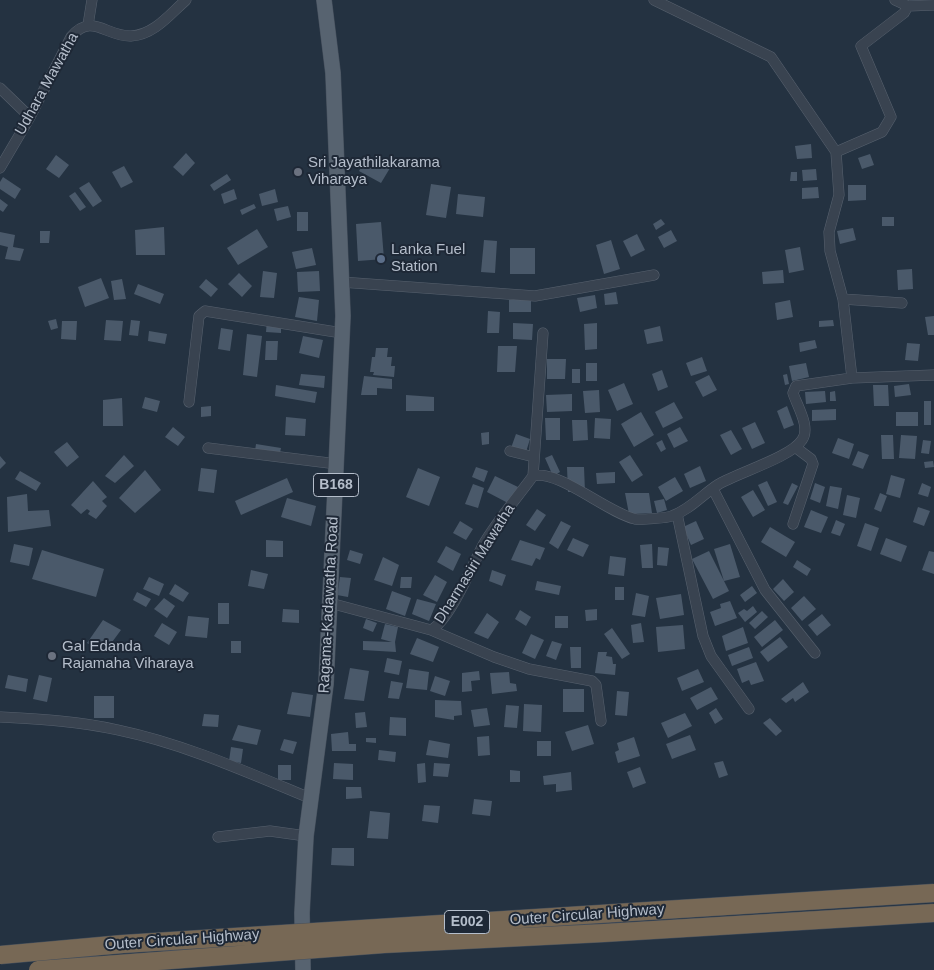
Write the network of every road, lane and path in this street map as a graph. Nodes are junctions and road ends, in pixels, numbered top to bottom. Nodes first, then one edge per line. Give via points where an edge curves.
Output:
1 (92, 0) edge
2 (186, 0) edge
3 (324, 0) edge
4 (654, 0) edge
5 (895, 0) edge
6 (934, 5) edge
7 (908, 6) junction
8 (88, 25) junction
9 (0, 88) edge
10 (30, 117) junction
11 (836, 152) junction
12 (0, 168) edge
13 (654, 275) dead end
14 (341, 282) junction
15 (842, 299) junction
16 (902, 303) dead end
17 (342, 333) junction
18 (543, 333) dead end
19 (934, 375) edge
20 (852, 378) junction
21 (189, 402) dead end
22 (795, 447) junction
23 (208, 448) dead end
24 (510, 451) dead end
25 (534, 457) junction
26 (337, 464) junction
27 (532, 476) junction
28 (713, 489) junction
29 (677, 514) junction
30 (793, 524) dead end
31 (330, 603) junction
32 (431, 630) junction
33 (815, 653) dead end
34 (749, 709) dead end
35 (0, 717) edge
36 (601, 721) dead end
37 (312, 799) junction
38 (306, 836) junction
39 (218, 837) dead end
40 (934, 893) edge
41 (934, 913) edge
42 (0, 955) edge
43 (38, 970) edge
44 (303, 970) edge

1 - 8 street
2 - 8 street, Udhara Mawatha via 152,30 131,36
3 - 14 main road, Ragama-Kadawatha Road / B168 via 333,73
4 - 11 street via 771,57
5 - 7 street
6 - 7 street
7 - 11 street via 904,13 861,46 891,117 882,132
8 - 10 street, Udhara Mawatha via 79,27 71,37
9 - 10 street
10 - 12 street, Udhara Mawatha
11 - 15 street via 839,195 829,232 830,251
13 - 14 street via 535,296
14 - 17 main road, Ragama-Kadawatha Road / B168
15 - 16 street
15 - 20 street
17 - 21 street via 205,311 199,316
17 - 26 main road, Ragama-Kadawatha Road / B168
18 - 25 street
19 - 20 street
20 - 22 street via 796,386 792,393 806,428 803,439
22 - 28 street
22 - 30 street via 812,464
23 - 26 street
24 - 25 street
25 - 27 street
26 - 31 main road, Ragama-Kadawatha Road / B168
27 - 29 street via 541,474 557,478 636,520
27 - 32 street, Dharmasiri Mawatha via 483,545 441,622
28 - 29 street
28 - 33 street via 766,590
29 - 34 street via 703,636 711,656
31 - 32 street, Dharmasiri Mawatha
31 - 37 main road, Ragama-Kadawatha Road / B168 via 326,684
32 - 36 street via 494,658 529,669 592,681 596,684
35 - 37 street via 64,721 118,730 202,754
37 - 38 main road, Ragama-Kadawatha Road / B168
38 - 39 street via 270,831
38 - 44 main road, Ragama-Kadawatha Road / B168
40 - 42 highway, Outer Circular Highway / E002, bridge via 123,944
41 - 43 highway, Outer Circular Highway / E002, bridge via 384,944

